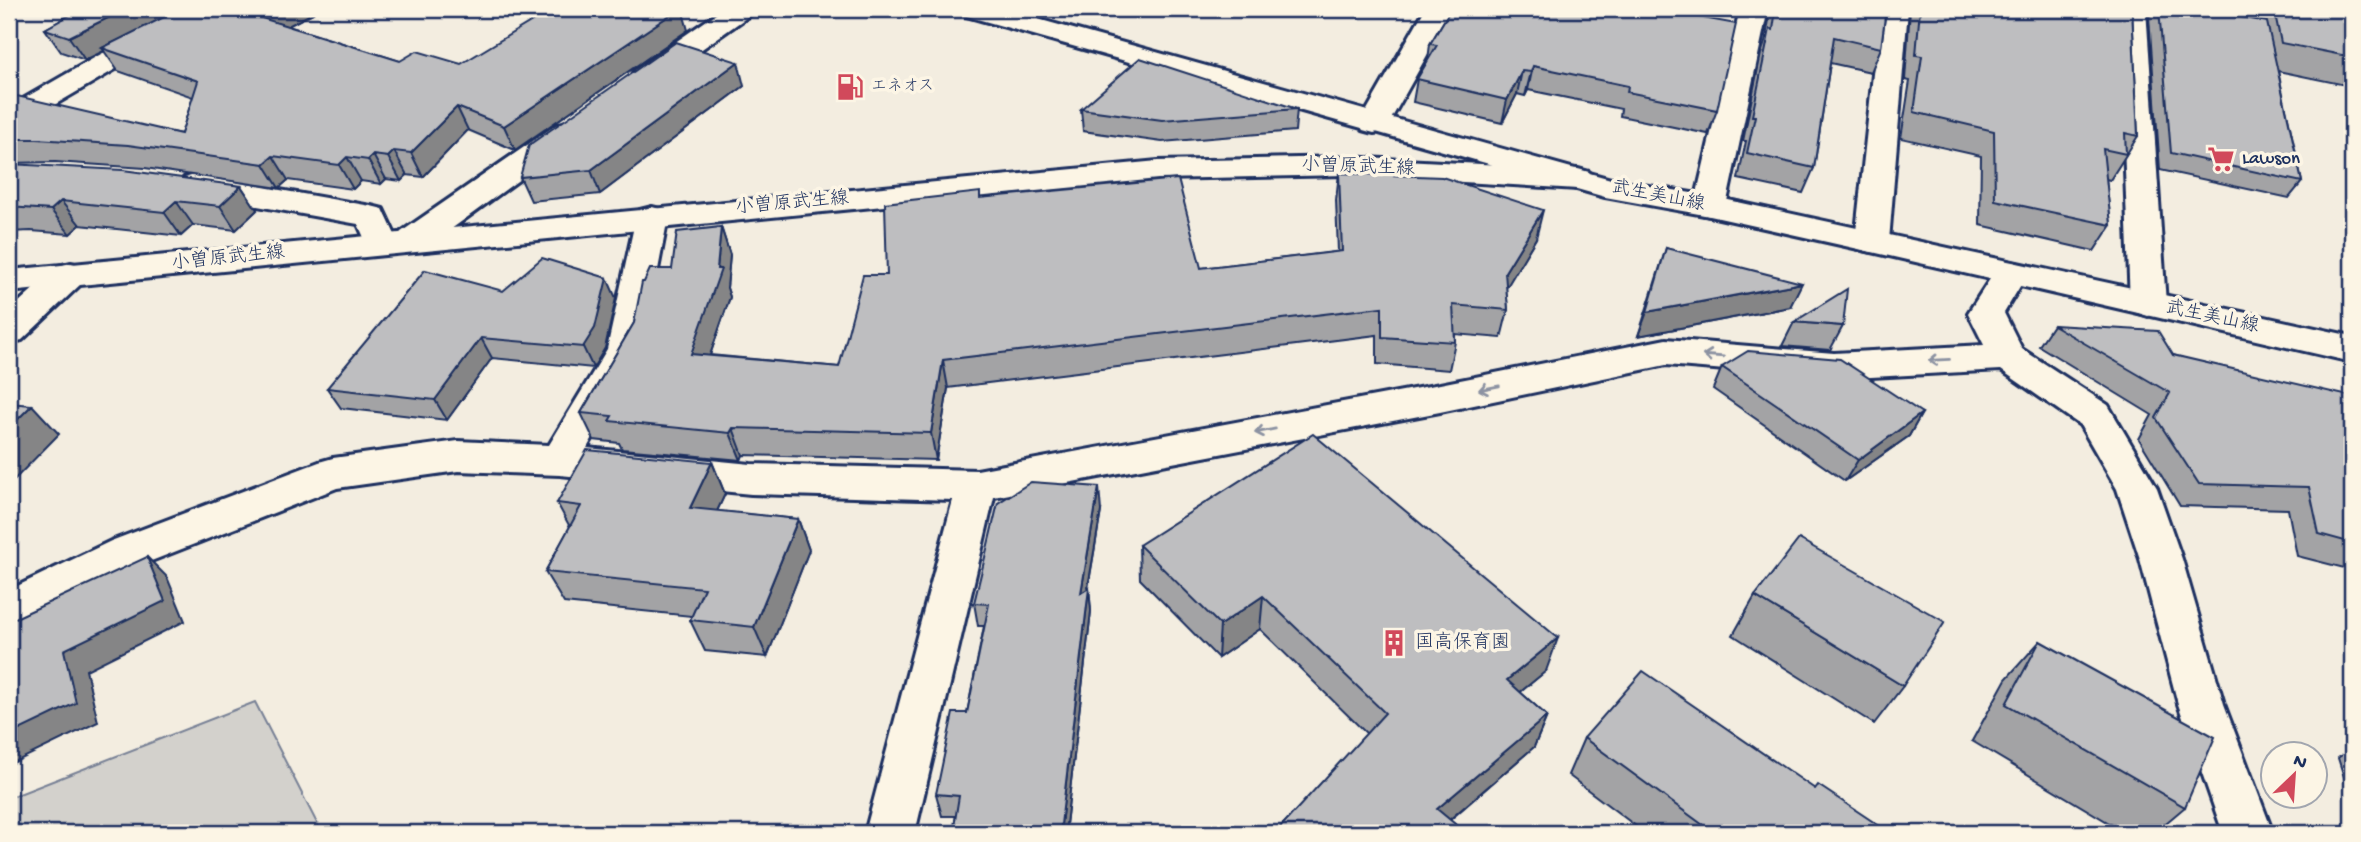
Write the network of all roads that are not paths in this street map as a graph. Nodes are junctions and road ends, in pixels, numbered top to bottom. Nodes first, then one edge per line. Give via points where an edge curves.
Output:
1 (211, 9) edge
2 (740, 9) edge
3 (977, 9) edge
4 (1439, 9) edge
5 (1754, 9) edge
6 (1894, 9) edge
7 (2132, 9) edge
8 (628, 89) edge
9 (594, 113) edge
10 (9, 119) edge
11 (1374, 124) junction
12 (1578, 179) junction
13 (166, 181) edge
14 (1710, 206) junction
15 (652, 217) junction
16 (1872, 241) junction
17 (398, 242) junction
18 (2011, 273) junction
19 (71, 274) junction
20 (9, 281) edge
21 (2148, 304) junction
22 (9, 331) edge
23 (2352, 349) edge
24 (2008, 357) junction
25 (560, 460) junction
26 (977, 485) junction
27 (9, 610) edge
28 (890, 833) edge
29 (2248, 833) edge

1 - 10 street
2 - 8 street
3 - 11 street, 武生美山線
4 - 11 street
5 - 14 street
6 - 16 street
7 - 21 street
9 - 17 street
11 - 12 street, 武生美山線
12 - 14 street, 武生美山線
12 - 15 street, 小曽原武生線 via 1346,166 1158,170
13 - 17 street via 370,216
14 - 16 street, 武生美山線
15 - 17 street, 小曽原武生線
15 - 25 street via 625,349
16 - 18 street, 武生美山線
17 - 19 street, 小曽原武生線
18 - 21 street, 武生美山線
18 - 24 street via 1986,313
19 - 20 street, 小曽原武生線
19 - 22 street
21 - 23 street, 武生美山線
24 -> 26 street via 1834,366 1666,352
24 - 29 street via 2094,415 2137,488 2201,704
25 - 26 street via 751,479
25 - 27 street via 458,456 332,473 126,553
26 - 28 street

